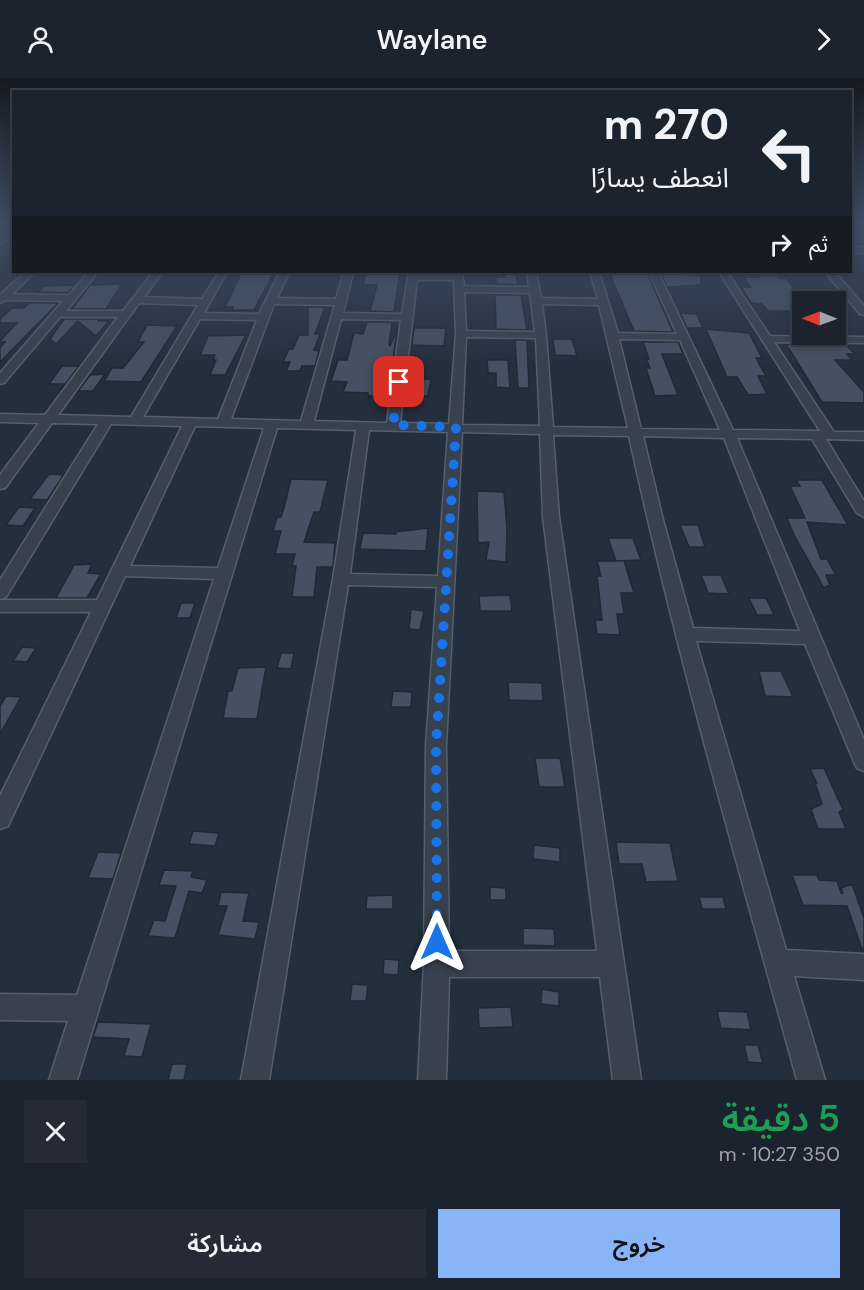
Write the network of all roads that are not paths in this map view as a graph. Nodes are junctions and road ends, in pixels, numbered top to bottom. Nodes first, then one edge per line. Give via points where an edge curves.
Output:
1 (29, 273) edge
2 (93, 273) edge
3 (156, 273) edge
4 (221, 273) edge
5 (284, 273) edge
6 (349, 273) edge
7 (531, 273) edge
8 (595, 273) edge
9 (654, 273) edge
10 (724, 273) edge
11 (831, 273) edge
12 (413, 274) edge
13 (458, 279) edge
14 (536, 295) junction
15 (72, 298) junction
16 (1, 299) edge
17 (136, 300) junction
18 (270, 301) junction
19 (204, 302) junction
20 (340, 302) junction
21 (603, 302) junction
22 (864, 312) edge
23 (58, 314) junction
24 (125, 314) junction
25 (196, 316) junction
26 (336, 316) junction
27 (263, 317) junction
28 (408, 317) junction
29 (461, 334) junction
30 (541, 335) junction
31 (613, 336) junction
32 (684, 337) junction
33 (765, 339) junction
34 (864, 340) edge
35 (0, 380) edge
36 (0, 418) edge
37 (50, 419) junction
38 (107, 420) junction
39 (135, 420) junction
40 (191, 421) junction
41 (224, 421) junction
42 (272, 423) junction
43 (307, 423) junction
44 (363, 425) junction
45 (393, 425) junction
46 (456, 427) junction
47 (546, 430) junction
48 (635, 432) junction
49 (729, 435) junction
50 (824, 436) junction
51 (864, 436) edge
52 (0, 485) edge
53 (864, 513) edge
54 (122, 571) junction
55 (225, 573) junction
56 (341, 579) junction
57 (446, 582) junction
58 (0, 593) edge
59 (0, 606) edge
60 (102, 606) junction
61 (687, 634) junction
62 (811, 638) junction
63 (864, 762) edge
64 (0, 819) edge
65 (777, 962) junction
66 (437, 964) junction
67 (612, 964) junction
68 (864, 967) edge
69 (0, 1007) edge
70 (86, 1008) junction
71 (63, 1080) edge
72 (255, 1080) edge
73 (432, 1080) edge
74 (627, 1080) edge
75 (811, 1080) edge

1 - 16 street
2 - 15 street
3 - 17 street
4 - 19 street
5 - 18 street
6 - 20 street
7 - 14 street
8 - 21 street
9 - 32 street
10 - 33 street
11 - 22 street
12 - 13 street
12 - 28 street
13 - 14 street
13 - 29 street
14 - 21 street
14 - 30 street
15 - 16 street
15 - 23 street
17 - 19 street
17 - 24 street
18 - 20 street
18 - 27 street
19 - 25 street
20 - 26 street
21 - 31 street
23 - 24 street
23 - 35 street
24 - 37 street
25 - 27 street
25 - 39 street
26 - 28 street
26 - 43 street
27 - 41 street
28 - 45 street
29 - 30 street
29 - 46 street
30 - 47 street
31 - 32 street
31 - 48 street
32 - 49 street
33 - 34 street
33 - 50 street
36 - 37 street
37 - 38 street
37 - 52 street
38 - 39 street
38 - 58 street
39 - 40 street
40 - 41 street
40 - 54 street
41 - 42 street
42 - 43 street
42 - 55 street
43 - 44 street
44 - 45 street
44 - 56 street
45 - 46 street
46 - 47 street
46 - 57 street
47 - 48 street
47 - 67 street via 551,517
48 - 49 street
48 - 61 street
49 - 50 street
49 - 62 street
50 - 51 street
50 - 53 street
54 - 55 street
54 - 60 street
55 - 70 street
56 - 57 street
56 - 72 street
57 - 66 street via 436,746
59 - 60 street
60 - 64 street
61 - 62 street
61 - 65 street
62 - 63 street
65 - 68 street
65 - 75 street
66 - 67 street
66 - 73 street
67 - 74 street
69 - 70 street
70 - 71 street

